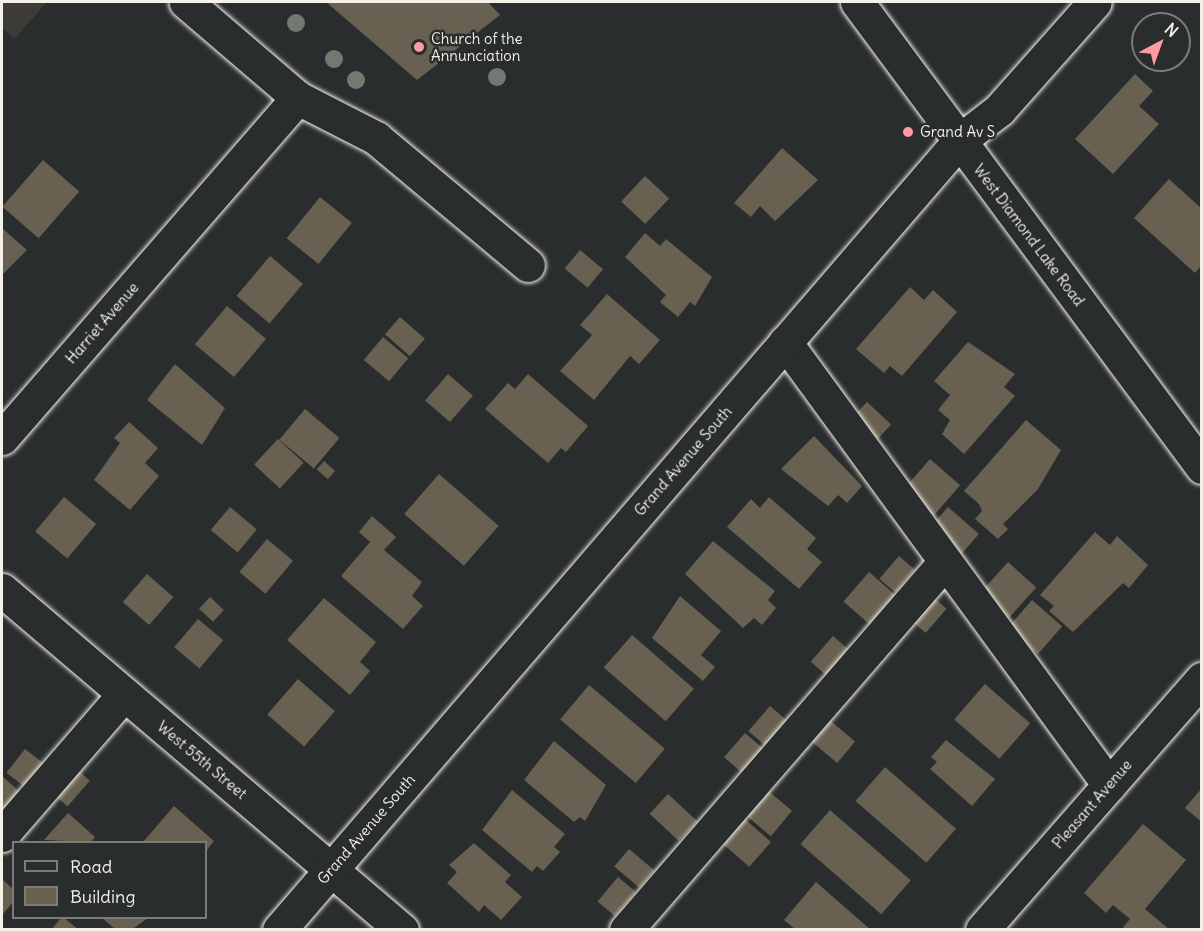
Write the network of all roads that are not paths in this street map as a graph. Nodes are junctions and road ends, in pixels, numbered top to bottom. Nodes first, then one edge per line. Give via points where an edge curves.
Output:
1 (186, 2) edge
2 (857, 2) edge
3 (1095, 2) edge
4 (298, 98) junction
5 (959, 141) junction
6 (528, 265) dead end
7 (785, 342) junction
8 (2, 438) edge
9 (1202, 467) edge
10 (944, 562) junction
11 (2, 590) edge
12 (1202, 679) edge
13 (124, 694) junction
14 (1109, 785) junction
15 (2, 835) edge
16 (331, 870) junction
17 (279, 930) edge
18 (402, 930) edge
19 (626, 930) edge
20 (982, 930) edge

1 - 4 street
2 - 5 street, West Diamond Lake Road
3 - 5 street, Grand Avenue South via 999,110
4 - 6 street via 376,138
4 - 8 street, Harriet Avenue
5 - 7 street, Grand Avenue South
5 - 9 street, West Diamond Lake Road
7 - 10 street
7 - 16 street, Grand Avenue South
10 - 14 street
10 - 19 street
11 - 13 street, West 55th Street
12 - 14 street, Pleasant Avenue
13 - 15 street
13 - 16 street, West 55th Street
14 - 20 street, Pleasant Avenue
16 - 17 street, Grand Avenue South
16 - 18 street, West 55th Street

